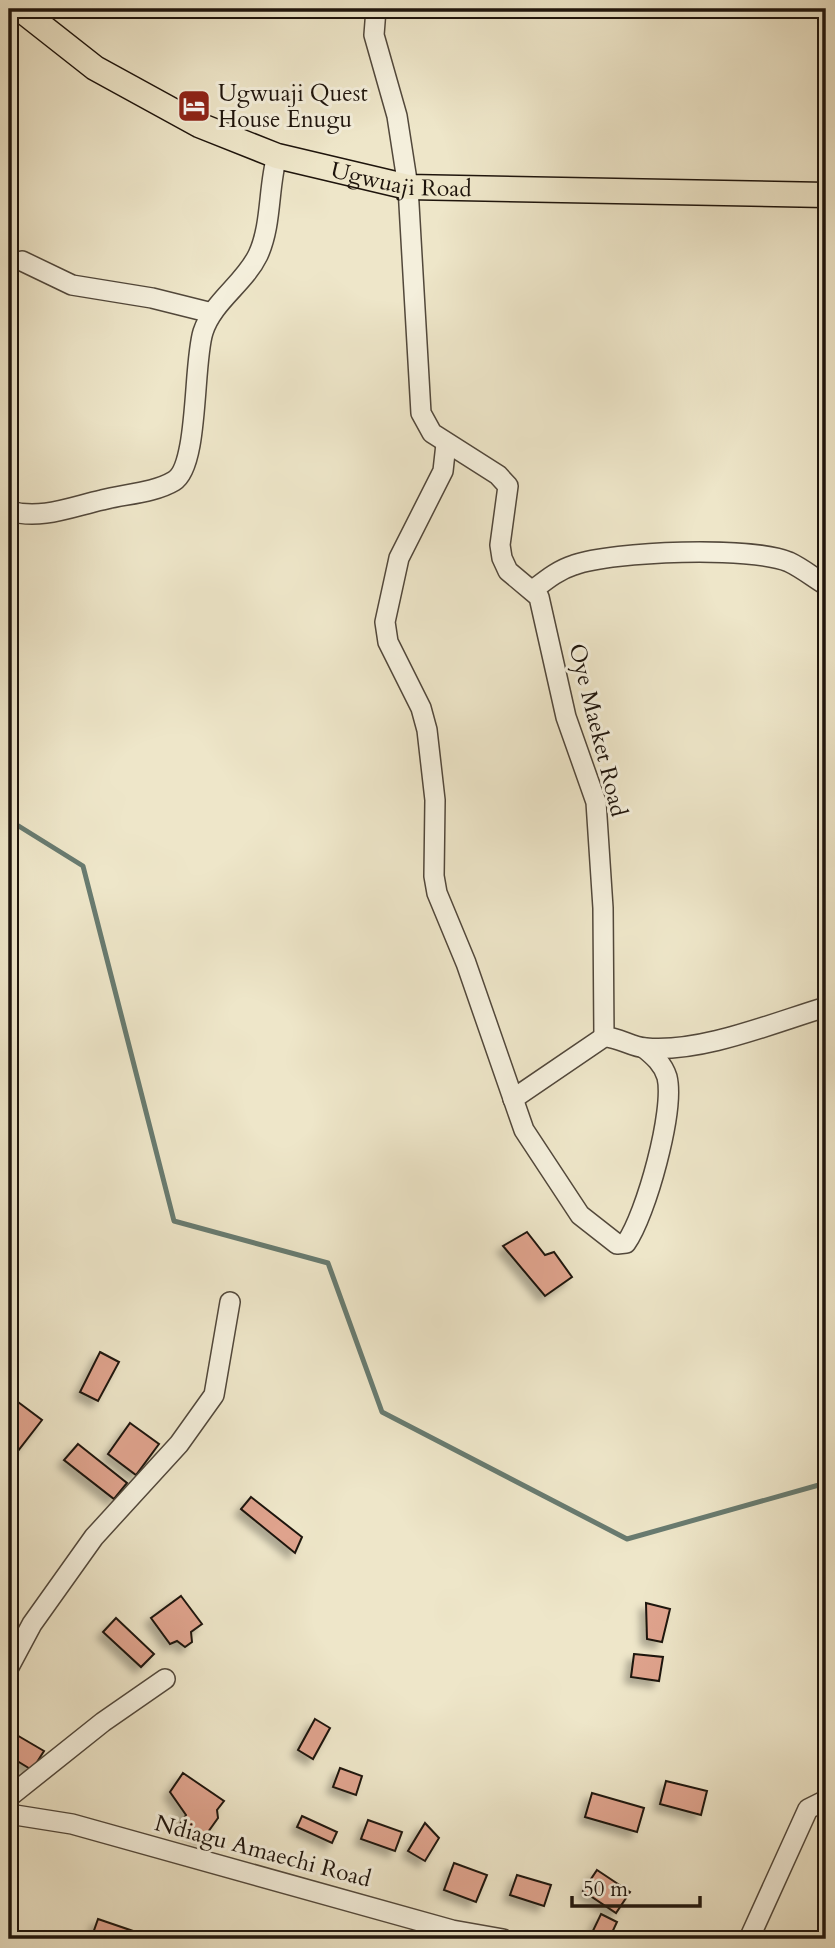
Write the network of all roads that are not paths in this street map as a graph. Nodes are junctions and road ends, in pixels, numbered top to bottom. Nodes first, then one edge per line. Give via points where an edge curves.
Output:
1 (20, 9) edge
2 (376, 9) edge
3 (276, 156) junction
4 (408, 187) junction
5 (826, 195) edge
6 (22, 261) dead end
7 (212, 313) junction
8 (446, 444) junction
9 (9, 511) edge
10 (826, 585) edge
11 (533, 590) junction
12 (824, 1007) edge
13 (604, 1037) junction
14 (644, 1048) junction
15 (513, 1099) junction
16 (230, 1302) dead end
17 (9, 1667) edge
18 (165, 1679) dead end
19 (9, 1797) edge
20 (826, 1800) edge
21 (9, 1814) edge
22 (452, 1934) edge
23 (503, 1939) edge
24 (749, 1939) edge

1 - 3 main road, Ugwuaji Road via 95,68 199,125
2 - 4 street via 374,35 400,131
3 - 4 main road, Ugwuaji Road
3 - 7 street via 266,230 258,254 249,272
4 - 5 main road, Ugwuaji Road
4 - 8 street via 421,413 432,433
6 - 7 street via 72,285
7 - 9 street via 202,333 191,446 177,480 37,516
8 - 11 street via 505,480 502,558 508,571
8 - 15 street via 443,471 399,558 386,633 427,730 435,800 437,893
10 - 11 street via 789,562 708,553 613,556 556,572
11 - 13 street, Oye Maeket Road via 539,597 566,717 598,815
12 - 14 street via 712,1042
13 - 14 street
13 - 15 street
14 - 15 street via 663,1068 668,1096 648,1198 631,1236 621,1245 580,1215 536,1152
16 - 17 street via 214,1395 180,1444 94,1537 32,1624
18 - 19 street
20 - 24 street via 808,1809
21 - 22 street, Ndiagu Amaechi Road via 72,1824
22 - 23 street, Ndiagu Amaechi Road

